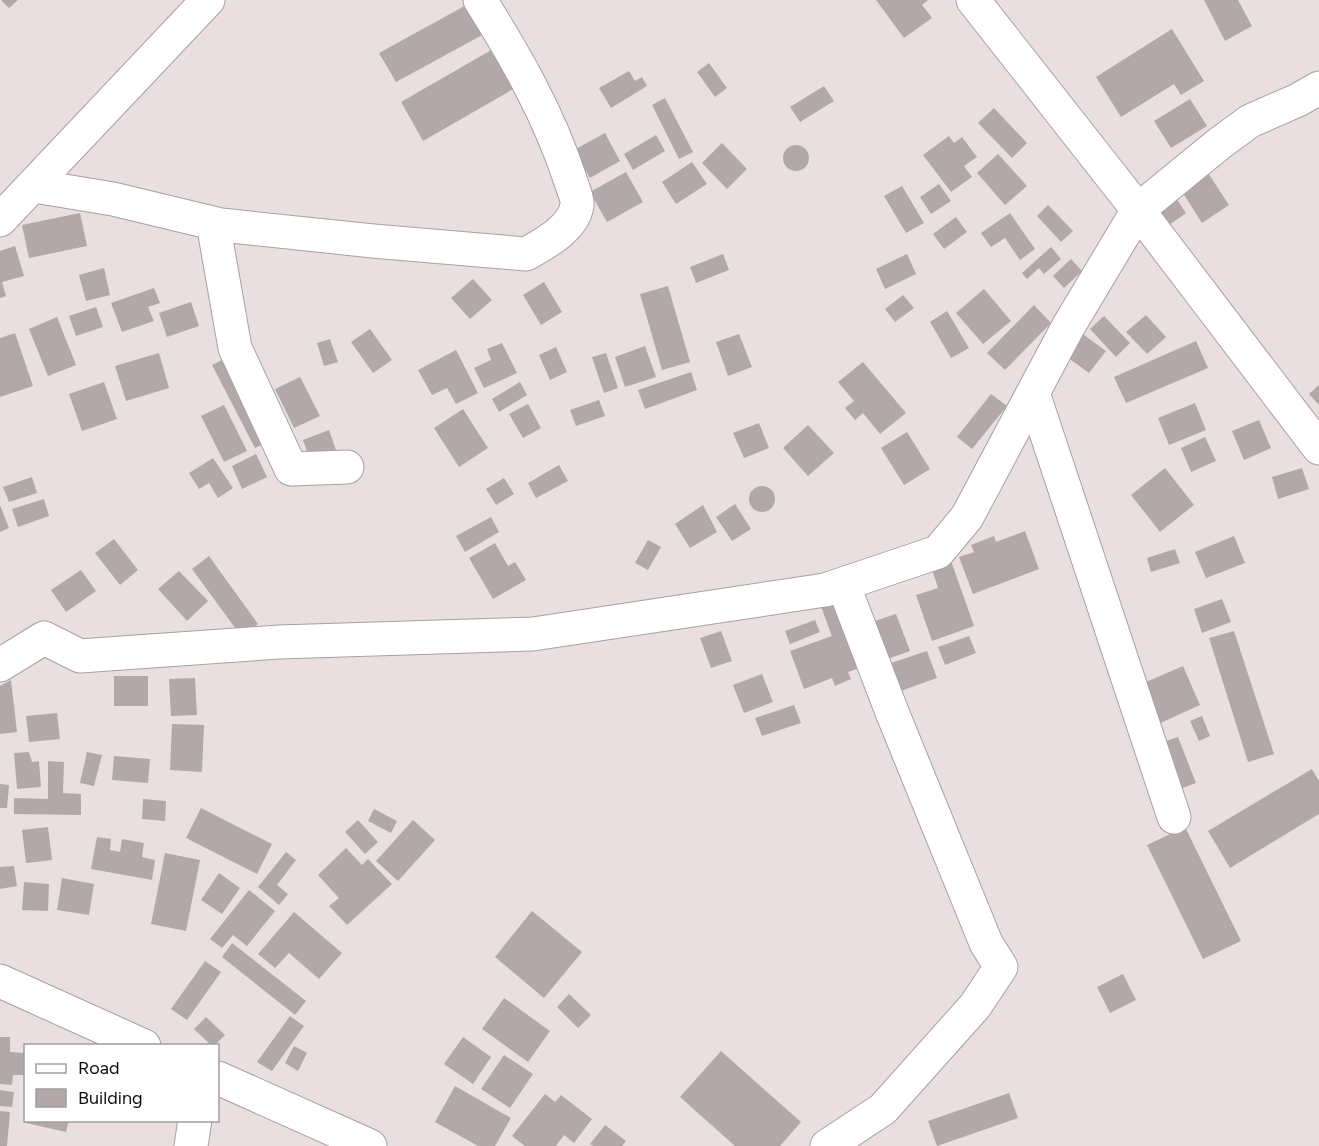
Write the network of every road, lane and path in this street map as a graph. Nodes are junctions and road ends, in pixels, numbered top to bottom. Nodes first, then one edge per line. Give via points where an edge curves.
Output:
1 (208, 0) edge
2 (480, 0) edge
3 (973, 0) edge
4 (1319, 88) edge
5 (34, 186) junction
6 (1138, 210) junction
7 (0, 220) edge
8 (213, 223) junction
9 (1033, 393) junction
10 (1319, 448) edge
11 (347, 467) dead end
12 (843, 584) junction
13 (0, 665) edge
14 (1174, 817) dead end
15 (0, 981) edge
16 (140, 1044) edge
17 (219, 1078) edge
18 (195, 1122) edge
19 (190, 1146) edge
20 (370, 1146) edge
21 (826, 1146) edge

1 - 5 street
2 - 8 street via 531,86 559,145 577,204 571,221 550,239 526,254 374,242
3 - 6 street
4 - 6 street via 1250,121
5 - 7 street
5 - 8 street via 112,199
6 - 9 street
6 - 10 street
8 - 11 street via 235,348 291,469
9 - 12 street via 967,517 938,552
9 - 14 street
12 - 13 street via 825,590 533,634 279,642 80,656 44,638
12 - 21 street via 986,943 1001,967 975,1006 883,1109
15 - 16 street
17 - 20 street
18 - 19 street

